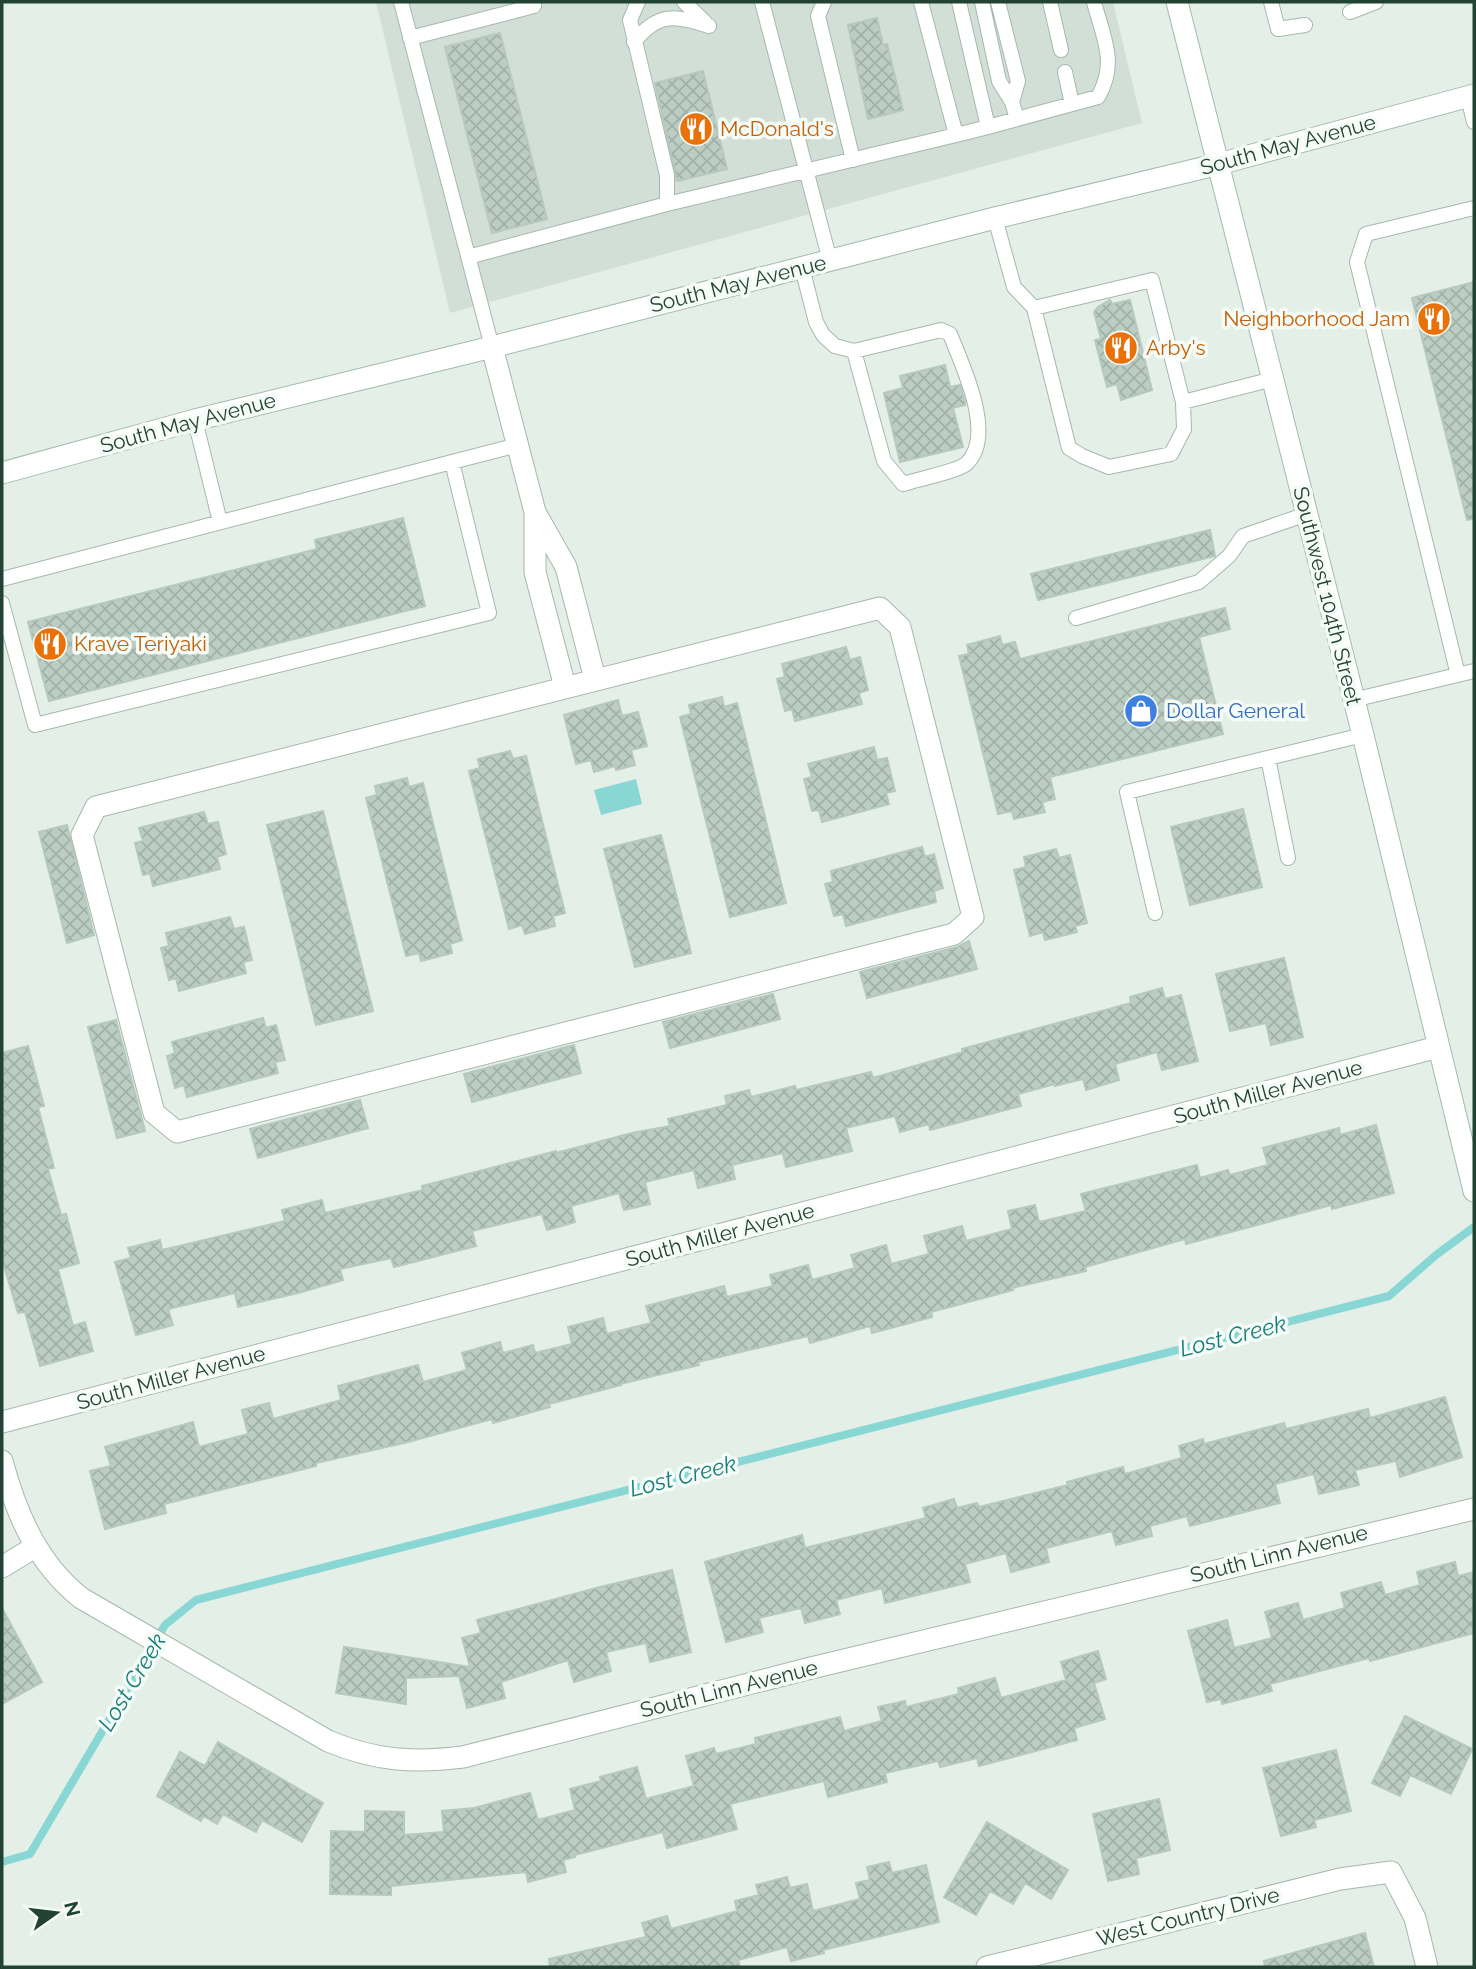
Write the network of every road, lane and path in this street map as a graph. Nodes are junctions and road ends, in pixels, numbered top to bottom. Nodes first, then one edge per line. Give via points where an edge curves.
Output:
1 (401, 2) edge
2 (638, 2) edge
3 (684, 2) edge
4 (762, 2) edge
5 (824, 2) edge
6 (921, 2) edge
7 (959, 2) edge
8 (982, 2) edge
9 (998, 2) edge
10 (1050, 2) edge
11 (1094, 2) edge
12 (1177, 2) edge
13 (1271, 2) edge
14 (1376, 2) edge
15 (534, 6) dead end
16 (1350, 12) dead end
17 (1305, 25) dead end
18 (410, 38) junction
19 (634, 42) junction
20 (1061, 50) dead end
21 (1065, 72) dead end
22 (1471, 96) edge
23 (1013, 102) junction
24 (1072, 104) junction
25 (1017, 119) junction
26 (1474, 122) edge
27 (988, 127) junction
28 (956, 135) junction
29 (853, 160) junction
30 (1219, 164) junction
31 (806, 170) junction
32 (666, 200) junction
33 (1474, 208) edge
34 (995, 218) junction
35 (468, 257) junction
36 (830, 261) junction
37 (802, 268) junction
38 (1034, 307) junction
39 (492, 347) junction
40 (854, 351) junction
41 (1273, 379) junction
42 (1183, 402) junction
43 (195, 420) junction
44 (518, 445) junction
45 (452, 462) junction
46 (2, 473) edge
47 (535, 512) junction
48 (1307, 513) junction
49 (220, 522) junction
50 (2, 579) edge
51 (2, 603) edge
52 (1076, 618) dead end
53 (1474, 671) edge
54 (1458, 675) junction
55 (595, 679) junction
56 (565, 687) junction
57 (1353, 700) junction
58 (1363, 735) junction
59 (1269, 758) junction
60 (1288, 858) dead end
61 (1155, 913) dead end
62 (1438, 1047) junction
63 (1474, 1191) edge
64 (2, 1422) edge
65 (2, 1461) edge
66 (1474, 1508) edge
67 (35, 1547) junction
68 (2, 1567) edge
69 (987, 1967) edge
70 (1427, 1967) edge

1 - 18 lane
2 - 19 lane via 629,20
3 - 19 lane via 709,26 681,17 662,19
4 - 31 lane
5 - 29 lane via 818,16
6 - 28 lane
7 - 27 lane
8 - 23 lane via 999,82
9 - 23 lane via 1017,81
10 - 20 lane
11 - 24 lane via 1110,62 1106,84 1098,97
12 - 30 street, Southwest 104th Street
13 - 17 lane via 1278,29
14 - 16 lane
15 - 18 lane
18 - 35 lane
19 - 32 lane via 667,175
21 - 24 lane
22 - 26 lane
22 - 30 street, South May Avenue
23 - 25 lane
24 - 25 lane
25 - 27 lane
27 - 28 lane
28 - 29 lane
29 - 31 lane
30 - 34 street, South May Avenue
30 - 41 street, Southwest 104th Street
31 - 32 lane
31 - 36 lane
32 - 35 lane
33 - 54 lane via 1366,234 1357,262
34 - 36 street, South May Avenue
34 - 38 lane via 1014,287
35 - 39 lane
36 - 37 street, South May Avenue
37 - 39 street, South May Avenue
37 - 40 lane via 823,335
38 - 42 lane via 1152,280
38 - 42 lane via 1069,448 1109,467 1171,454 1184,429
39 - 43 street, South May Avenue
39 - 44 street
40 - 40 lane via 941,330 950,334 976,402 976,449 965,465 903,484 884,461
41 - 42 lane
41 - 48 street, Southwest 104th Street
43 - 46 street, South May Avenue
43 - 49 lane
44 - 45 lane
44 - 47 street
45 - 49 lane
45 - 51 lane via 489,613 35,725
47 - 55 street via 566,567
47 - 56 street via 535,572
48 - 52 lane via 1243,536 1229,556 1199,582
48 - 57 street, Southwest 104th Street
49 - 50 lane
53 - 54 lane
54 - 57 lane
55 - 56 street
55 - 56 street via 880,608 901,627 973,917 954,934 177,1132 154,1113 82,835 96,807
57 - 58 street, Southwest 104th Street
58 - 59 lane
58 - 62 street, Southwest 104th Street
59 - 60 lane
59 - 61 lane via 1127,792
62 - 63 street, Southwest 104th Street
62 - 64 street, South Miller Avenue
65 - 67 street, South Linn Avenue
66 - 67 street, South Linn Avenue via 463,1757 405,1761 357,1754 328,1741 95,1608 68,1588
67 - 68 street
69 - 70 street, West Country Drive via 1340,1879 1391,1872 1415,1918

